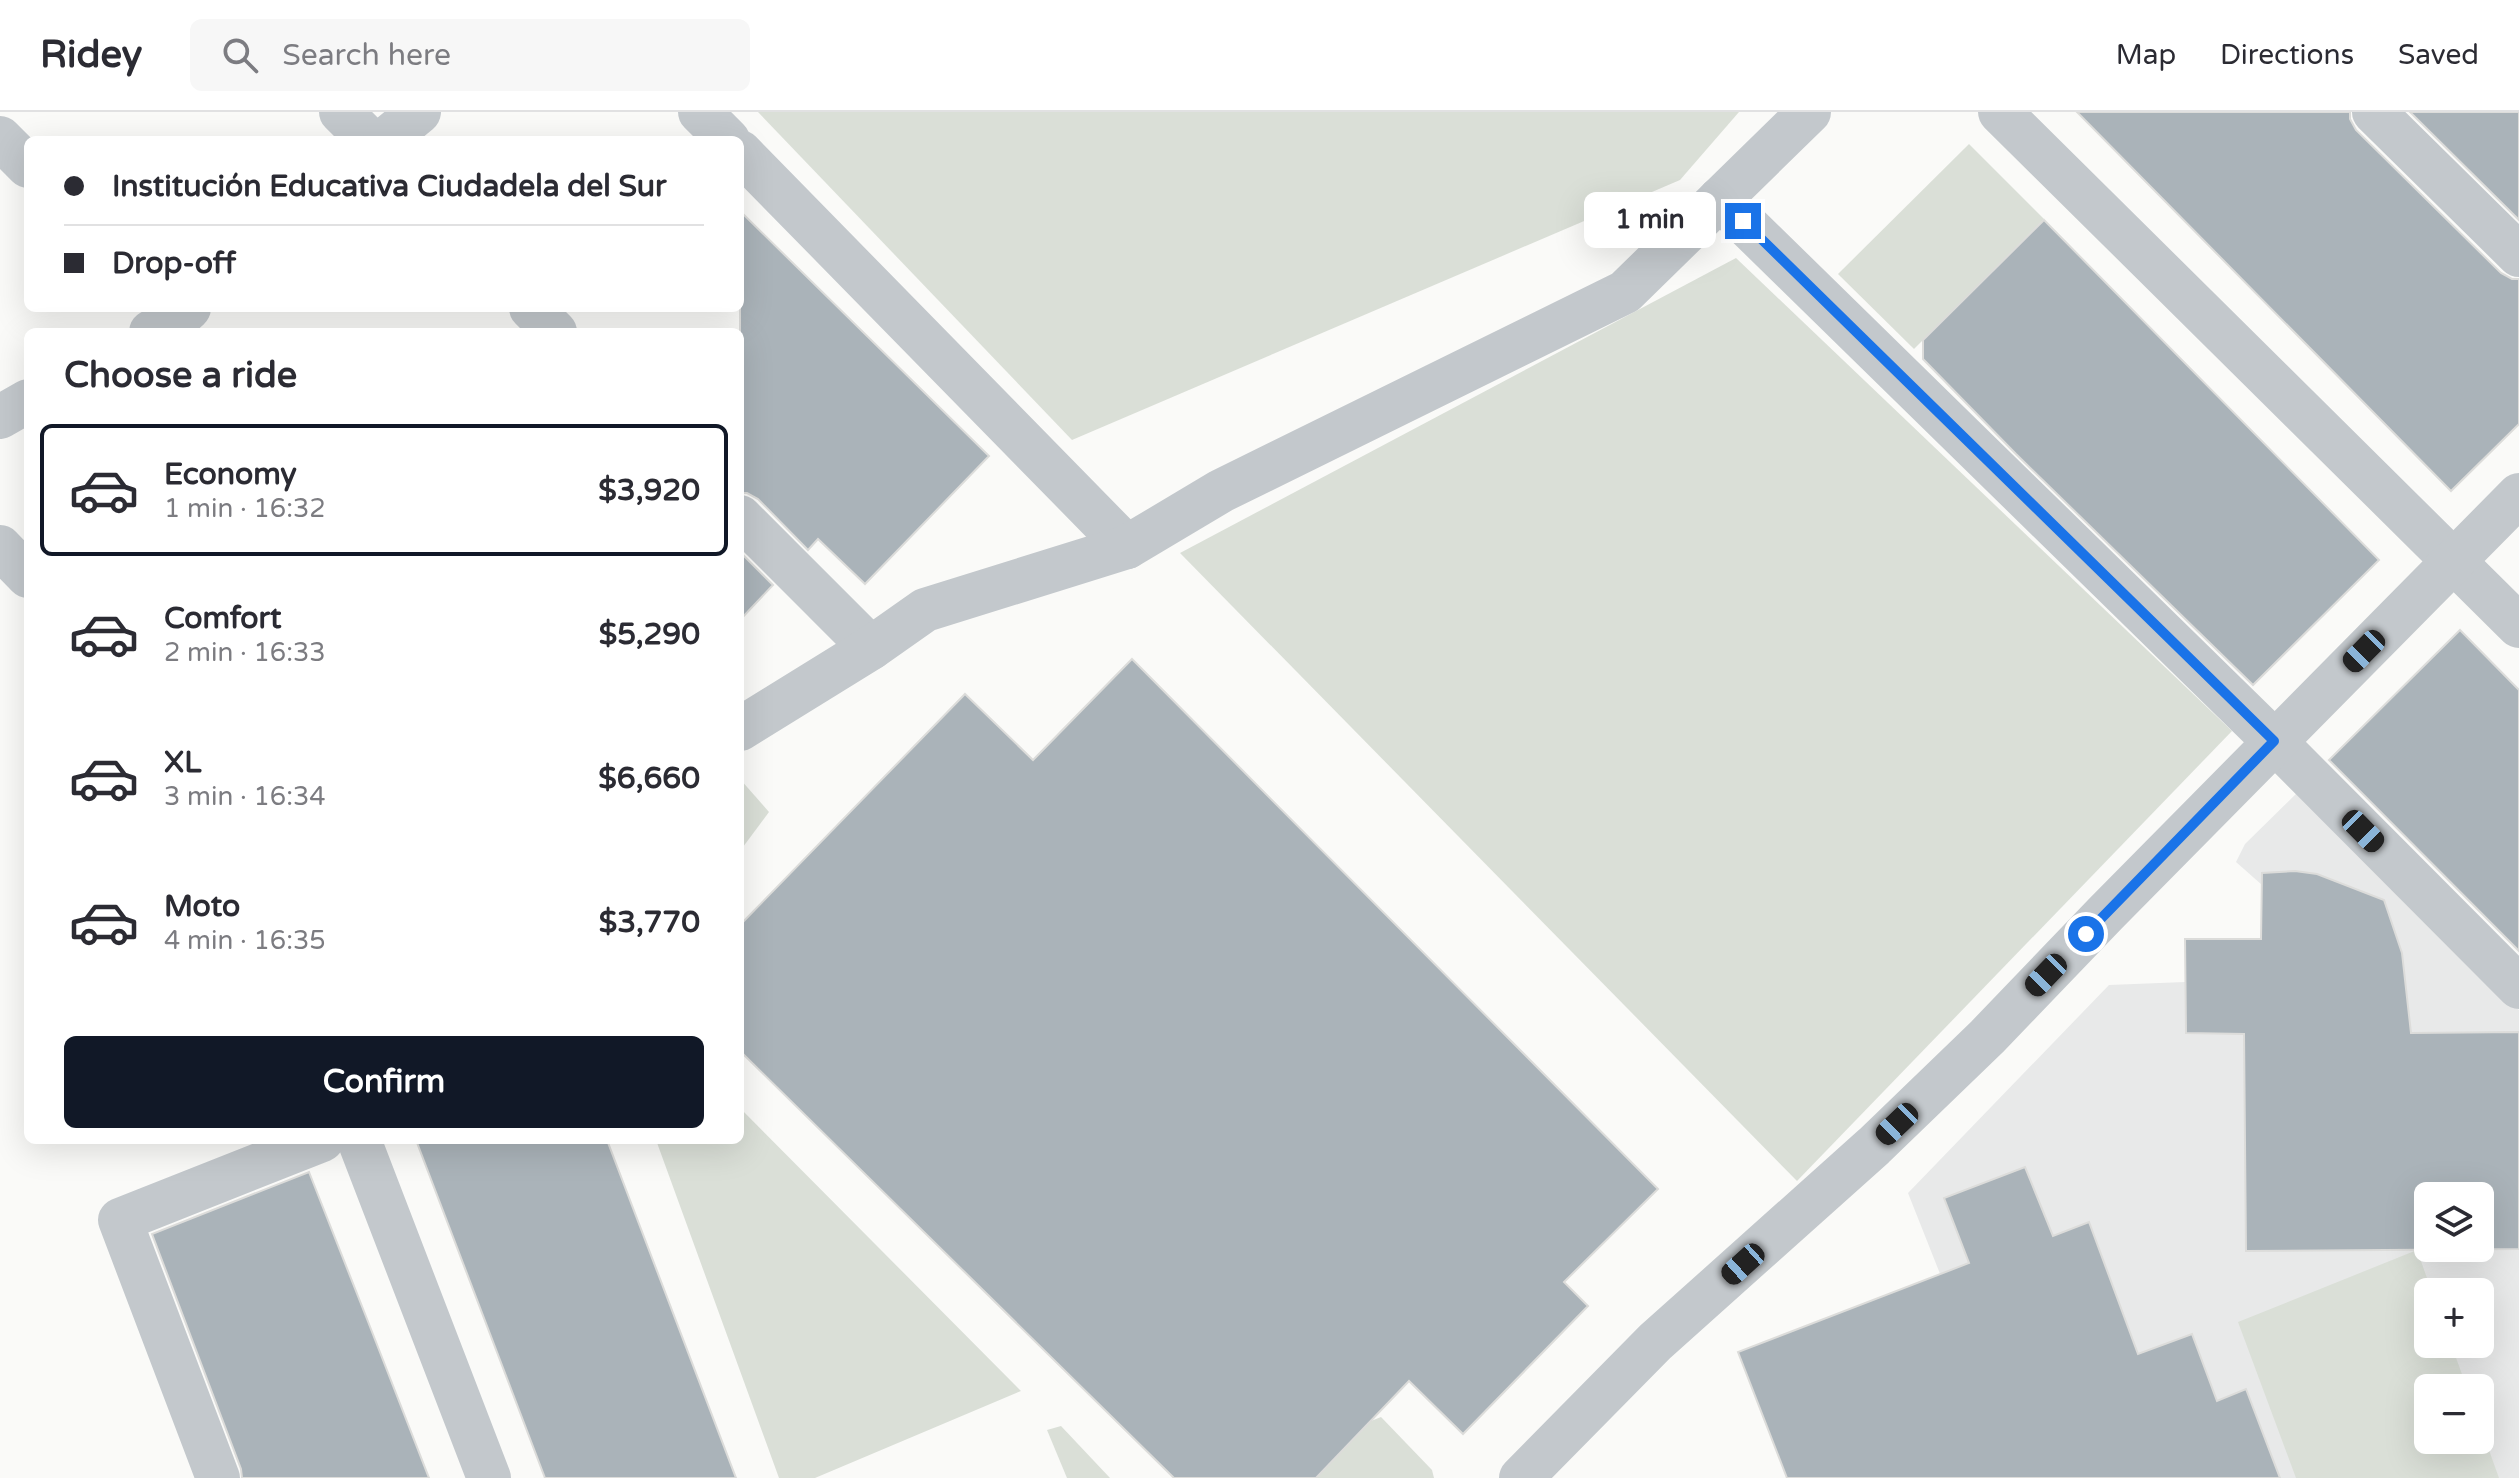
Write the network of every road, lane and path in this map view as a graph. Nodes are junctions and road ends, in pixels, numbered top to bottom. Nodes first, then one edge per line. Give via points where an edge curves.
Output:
1 (341, 112) edge
2 (419, 112) edge
3 (700, 112) edge
4 (1809, 112) edge
5 (2000, 112) edge
6 (2374, 112) edge
7 (365, 136) edge
8 (390, 136) edge
9 (724, 136) edge
10 (0, 138) edge
11 (744, 156) edge
12 (24, 162) edge
13 (1720, 199) junction
14 (2519, 255) edge
15 (535, 312) edge
16 (551, 328) edge
17 (24, 403) edge
18 (0, 417) edge
19 (2519, 495) edge
20 (744, 521) edge
21 (0, 547) edge
22 (1127, 547) junction
23 (2454, 561) junction
24 (24, 572) edge
25 (2519, 626) edge
26 (871, 648) junction
27 (744, 727) edge
28 (2274, 741) junction
29 (2519, 987) edge
30 (312, 1144) edge
31 (361, 1144) edge
32 (218, 1478) edge
33 (489, 1478) edge
34 (1521, 1478) edge

1 - 7 street
2 - 8 street
3 - 9 street
4 - 13 street
5 - 23 street
6 - 14 street
10 - 12 street
11 - 22 street
13 - 22 street via 1625,292 1221,491
13 - 28 street
15 - 16 street
17 - 18 street
19 - 23 street
20 - 26 street
21 - 24 street
22 - 26 street via 925,610
23 - 25 street
23 - 28 street
26 - 27 street
28 - 29 street
28 - 34 street via 1987,1037 1655,1342
30 - 32 street via 120,1220
31 - 33 street

